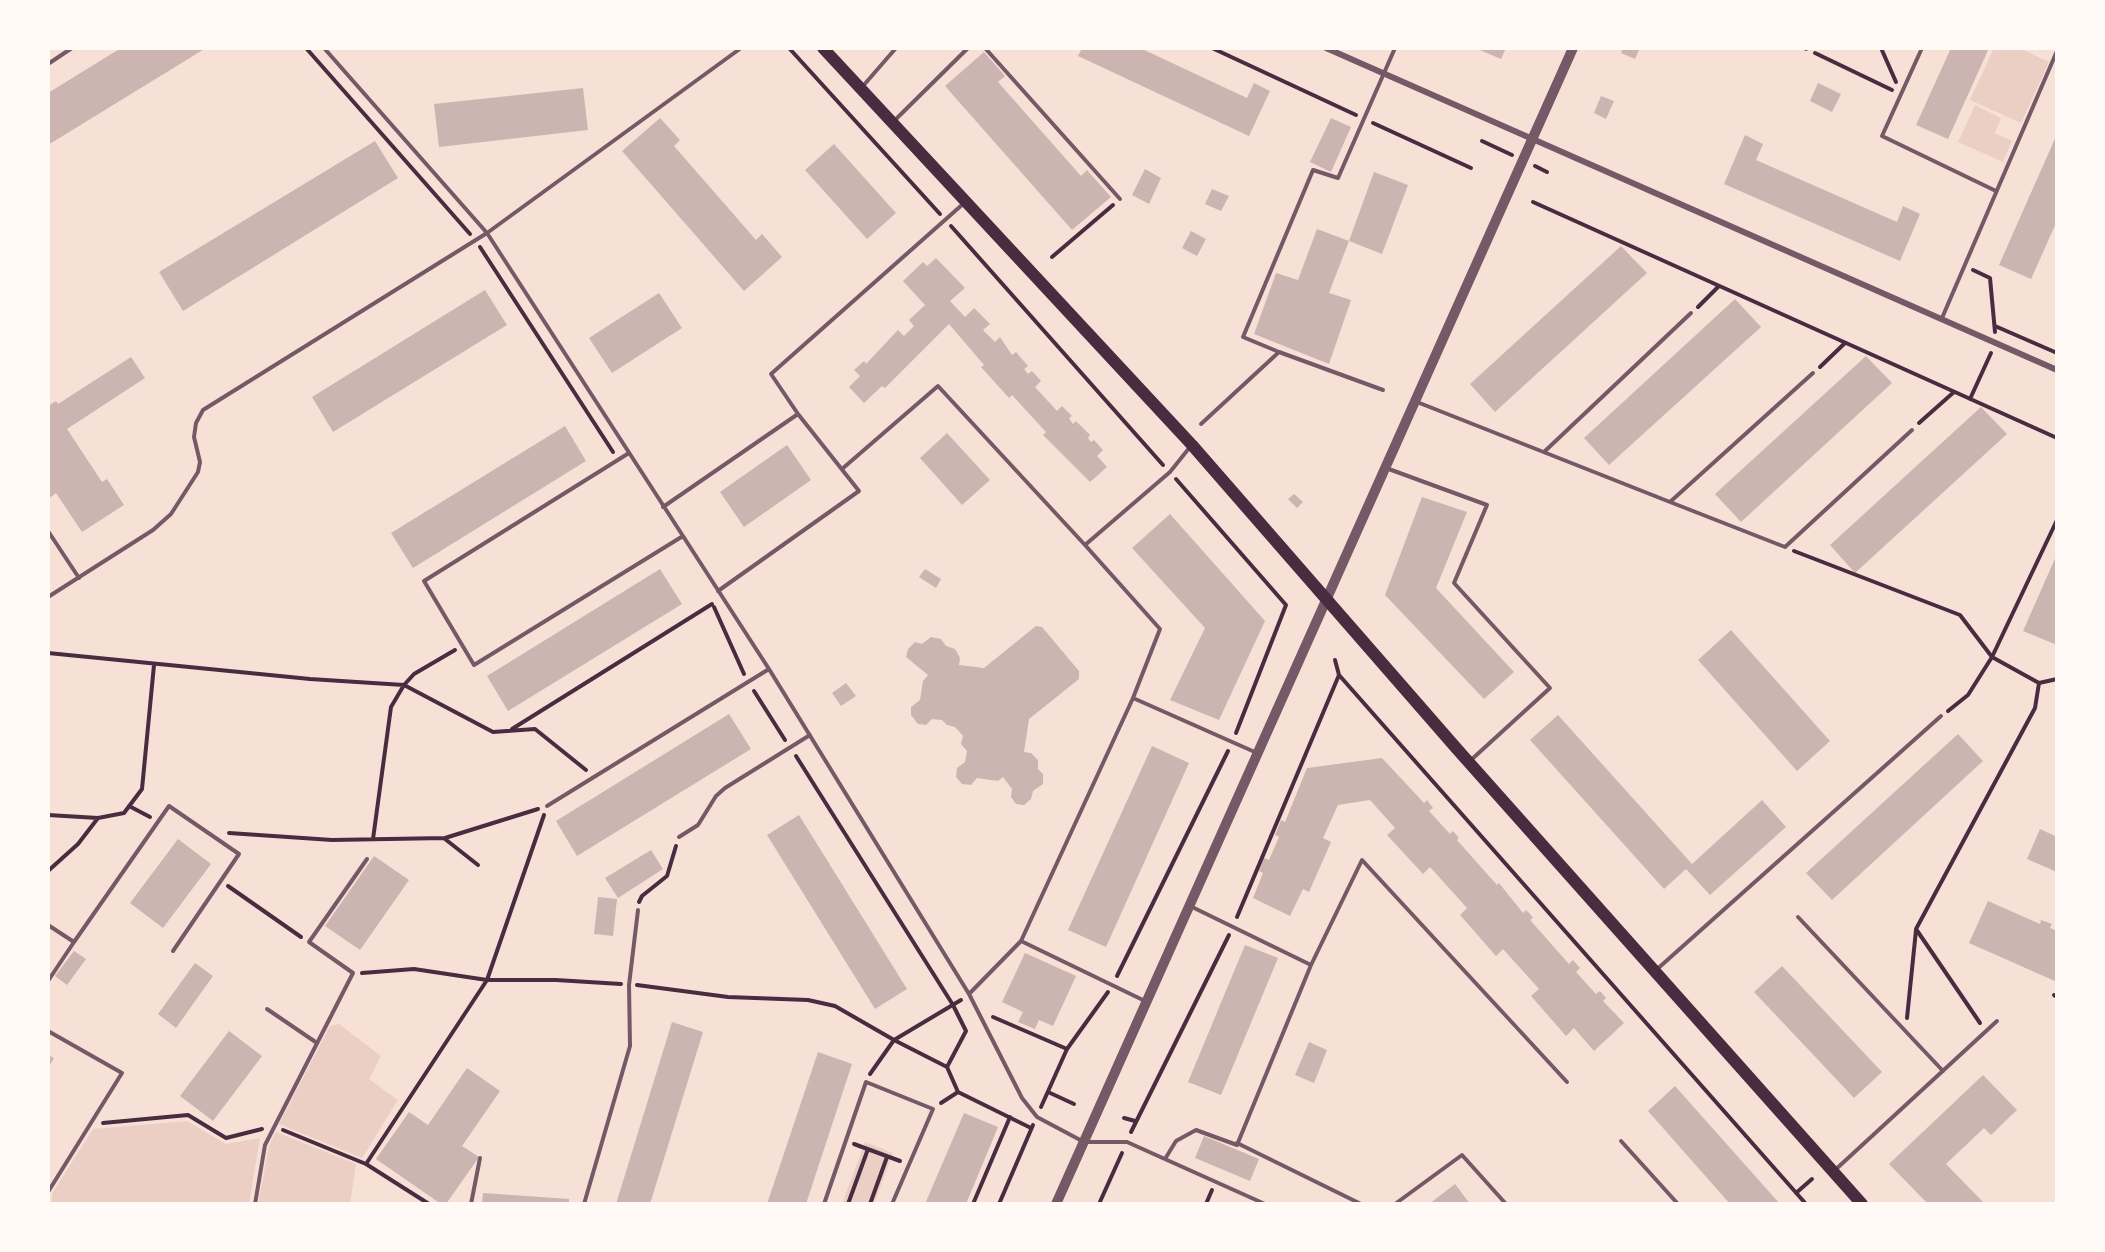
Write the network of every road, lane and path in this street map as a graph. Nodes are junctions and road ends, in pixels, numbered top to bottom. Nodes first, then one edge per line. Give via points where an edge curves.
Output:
1 (72, 48) edge
2 (306, 48) edge
3 (324, 48) edge
4 (741, 48) edge
5 (789, 48) edge
6 (823, 48) edge
7 (896, 48) edge
8 (968, 48) edge
9 (985, 48) edge
10 (1212, 48) edge
11 (1326, 48) edge
12 (1395, 48) edge
13 (1574, 48) edge
14 (1807, 48) edge
15 (1881, 48) edge
16 (1922, 48) edge
17 (2057, 51) edge
18 (48, 64) edge
19 (1384, 74) junction
20 (860, 90) junction
21 (1901, 94) junction
22 (1365, 119) junction
23 (891, 123) junction
24 (1482, 141) dead end
25 (1534, 142) junction
26 (1525, 161) junction
27 (1470, 168) dead end
28 (1996, 191) junction
29 (1120, 199) joint
30 (966, 202) junction
31 (1533, 202) dead end
32 (945, 219) junction
33 (487, 233) junction
34 (475, 240) junction
35 (1052, 257) dead end
36 (1719, 286) junction
37 (1691, 314) joint
38 (1942, 318) junction
39 (1995, 326) dead end
40 (1846, 343) junction
41 (1279, 351) junction
42 (2057, 353) edge
43 (2057, 370) edge
44 (1813, 373) joint
45 (1383, 390) dead end
46 (1954, 392) junction
47 (1415, 402) junction
48 (798, 414) junction
49 (1201, 424) dead end
50 (1912, 430) joint
51 (2057, 438) edge
52 (1192, 445) junction
53 (1544, 452) junction
54 (629, 453) junction
55 (618, 460) junction
56 (1385, 468) junction
57 (842, 469) junction
58 (1170, 472) junction
59 (1670, 502) junction
60 (663, 507) junction
61 (2057, 520) edge
62 (48, 531) edge
63 (683, 536) junction
64 (1085, 545) junction
65 (1785, 547) junction
66 (79, 578) junction
67 (718, 591) junction
68 (706, 595) dead end
69 (48, 597) edge
70 (1326, 597) junction
71 (712, 604) junction
72 (462, 645) junction
73 (48, 653) edge
74 (1992, 657) junction
75 (1335, 660) dead end
76 (154, 664) junction
77 (769, 669) junction
78 (1339, 675) junction
79 (2057, 679) edge
80 (748, 682) junction
81 (2039, 683) junction
82 (404, 684) junction
83 (1133, 698) junction
84 (1941, 716) joint
85 (512, 730) junction
86 (810, 735) junction
87 (1232, 743) junction
88 (790, 747) junction
89 (1257, 753) junction
90 (1469, 761) junction
91 (594, 777) junction
92 (129, 806) junction
93 (547, 806) junction
94 (48, 815) edge
95 (98, 818) junction
96 (159, 821) junction
97 (206, 831) junction
98 (679, 837) joint
99 (445, 838) junction
100 (373, 839) junction
101 (367, 859) dead end
102 (478, 865) dead end
103 (48, 871) edge
104 (221, 881) junction
105 (1189, 905) junction
106 (638, 910) joint
107 (1798, 917) dead end
108 (48, 925) edge
109 (1233, 926) junction
110 (1916, 929) junction
111 (1022, 941) junction
112 (74, 942) junction
113 (309, 942) junction
114 (173, 951) dead end
115 (1311, 965) junction
116 (1655, 971) junction
117 (353, 973) junction
118 (487, 980) junction
119 (48, 981) edge
120 (629, 985) junction
121 (1113, 985) junction
122 (969, 994) junction
123 (1146, 1002) junction
124 (953, 1005) junction
125 (267, 1009) dead end
126 (983, 1021) junction
127 (1997, 1021) dead end
128 (48, 1031) edge
129 (966, 1031) junction
130 (1906, 1032) junction
131 (1987, 1032) junction
132 (894, 1040) junction
133 (317, 1043) junction
134 (1067, 1049) junction
135 (947, 1067) junction
136 (1943, 1071) junction
137 (866, 1082) junction
138 (1567, 1082) dead end
139 (958, 1092) junction
140 (1048, 1092) junction
141 (1074, 1104) dead end
142 (933, 1109) junction
143 (1010, 1117) junction
144 (1037, 1118) junction
145 (1124, 1118) dead end
146 (1135, 1121) junction
147 (1031, 1128) junction
148 (845, 1141) junction
149 (1621, 1141) dead end
150 (1084, 1142) junction
151 (1127, 1142) junction
152 (1237, 1143) junction
153 (868, 1149) junction
154 (887, 1157) junction
155 (480, 1158) dead end
156 (1165, 1159) junction
157 (366, 1164) dead end
158 (909, 1165) junction
159 (1833, 1171) junction
160 (1812, 1179) dead end
161 (48, 1192) edge
162 (1796, 1193) junction
163 (255, 1204) edge
164 (471, 1204) edge
165 (584, 1204) edge
166 (824, 1204) edge
167 (848, 1204) edge
168 (870, 1204) edge
169 (892, 1204) edge
170 (972, 1204) edge
171 (999, 1204) edge
172 (1056, 1204) edge
173 (1099, 1204) edge
174 (1265, 1204) edge
175 (1361, 1204) edge
176 (1395, 1204) edge
177 (1506, 1204) edge
178 (1678, 1204) edge
179 (1806, 1204) edge
180 (1862, 1204) edge

1 - 18 lane
2 - 34 path
3 - 33 lane
4 - 33 lane
5 - 32 path
6 - 20 main road
7 - 20 lane
8 - 23 lane
9 - 29 lane
10 - 22 path
11 - 19 street
12 - 19 lane
13 - 25 street
14 - 21 path
15 - 21 path
16 - 21 lane
17 - 28 lane
19 - 22 lane
19 - 25 street
20 - 23 main road
21 - 28 lane via 1882,136
22 - 27 path
22 - 41 lane via 1338,178 1313,170 1243,337
23 - 30 main road
24 - 26 path
25 - 26 street
25 - 38 street
26 - 47 street
28 - 38 lane
29 - 35 path
30 - 32 lane
30 - 52 main road
31 - 36 path
32 - 48 lane via 771,374
32 - 58 path
33 - 34 lane
33 - 54 lane
34 - 55 path
34 - 66 lane via 203,410 194,437 200,462 198,472 171,514
36 - 37 path
36 - 40 path
37 - 53 lane
38 - 43 street
39 - 42 path
40 - 44 path
40 - 46 path
41 - 45 lane
41 - 49 lane
44 - 59 lane
46 - 50 path
46 - 51 path
47 - 53 lane
47 - 56 street
48 - 57 lane
48 - 60 lane
50 - 65 lane
52 - 58 lane
52 - 70 main road
53 - 59 lane
54 - 55 lane
54 - 60 lane
55 - 72 lane via 424,581
56 - 70 street
56 - 90 lane via 1487,505 1454,583 1550,688
57 - 64 lane via 938,386
57 - 67 lane via 859,491
58 - 64 lane
58 - 87 path via 1286,605
59 - 65 lane
60 - 63 lane
61 - 74 path
62 - 66 lane
63 - 67 lane
63 - 72 lane via 474,665
64 - 83 lane via 1161,628
65 - 74 path via 1960,615
66 - 69 lane
67 - 77 lane
68 - 71 path
70 - 89 street
70 - 90 main road
71 - 80 path
71 - 85 path
72 - 82 path
73 - 76 path
74 - 81 path
74 - 84 path via 1968,695
75 - 78 path
76 - 82 path
76 - 92 path via 142,789
77 - 80 lane
77 - 86 lane
78 - 109 path
78 - 162 path
79 - 81 path
80 - 88 path
80 - 91 lane
81 - 110 path via 2035,708
82 - 85 path via 493,732
82 - 100 path via 392,707
83 - 87 lane
83 - 111 lane
84 - 116 lane
85 - 91 path via 535,729
86 - 88 lane
86 - 122 lane
87 - 89 lane
87 - 121 path
88 - 98 lane via 725,788 698,825
88 - 124 path
89 - 105 street
90 - 116 main road
91 - 93 lane
92 - 95 path via 124,813
92 - 96 path
93 - 99 path
93 - 118 path
94 - 95 path
95 - 103 path via 78,844
96 - 97 lane via 169,806
96 - 112 lane
97 - 100 path
97 - 104 lane via 239,854
98 - 106 path via 670,871 642,896
99 - 100 path
99 - 102 path
101 - 113 lane
104 - 113 path
104 - 114 lane
105 - 109 lane
105 - 123 street
106 - 120 lane
107 - 130 lane
108 - 112 lane
109 - 115 lane
109 - 146 path
110 - 130 path
110 - 131 path
111 - 121 lane
111 - 122 lane
112 - 119 lane
113 - 117 lane
115 - 138 lane via 1362,860
115 - 152 lane
116 - 159 main road
117 - 118 path via 414,969
117 - 133 lane
118 - 120 path
118 - 157 path
120 - 132 path via 835,1005
120 - 165 lane via 630,1046
121 - 123 lane
121 - 134 path
122 - 124 path
122 - 126 lane
123 - 150 street
124 - 129 path
124 - 132 path
125 - 133 lane
126 - 129 path
126 - 134 path via 998,1017
126 - 144 lane via 1022,1098
127 - 131 lane
128 - 161 lane via 122,1073
129 - 135 path
130 - 136 lane
131 - 136 lane
132 - 135 path
132 - 137 path
133 - 163 lane via 265,1145
134 - 140 path
135 - 139 path
136 - 159 lane
137 - 142 lane
137 - 148 lane
139 - 142 path
139 - 143 path
140 - 141 path
140 - 144 path
142 - 158 lane
143 - 147 path
143 - 170 path
144 - 147 path
144 - 150 lane
145 - 146 path
146 - 151 path
147 - 171 path
148 - 153 path
148 - 166 lane
149 - 178 lane
150 - 151 lane
150 - 172 street
151 - 156 lane
151 - 173 path
152 - 156 lane via 1196,1130 1176,1141
152 - 175 lane
153 - 154 path
153 - 167 path
154 - 158 path
154 - 168 path
155 - 164 lane
156 - 174 lane
158 - 169 lane
159 - 180 main road
160 - 162 path
162 - 179 path
176 - 177 lane via 1462,1155

